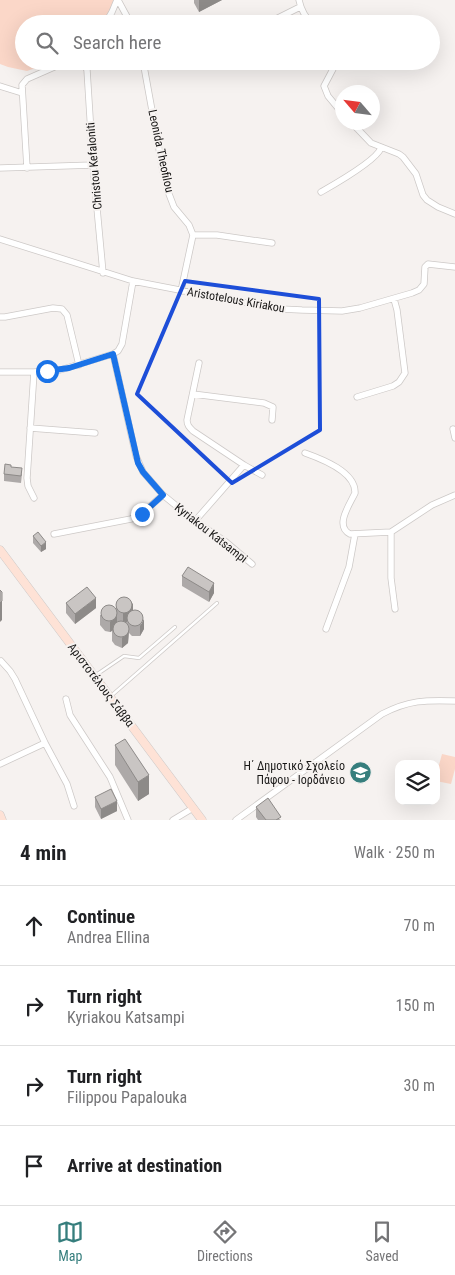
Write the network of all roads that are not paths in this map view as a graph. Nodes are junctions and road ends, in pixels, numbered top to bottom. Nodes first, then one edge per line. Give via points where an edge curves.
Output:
1 (118, 0) edge
2 (299, 0) edge
3 (300, 7) junction
4 (110, 15) edge
5 (126, 15) edge
6 (284, 15) edge
7 (305, 15) edge
8 (46, 70) edge
9 (87, 70) edge
10 (145, 70) edge
11 (332, 70) edge
12 (0, 86) edge
13 (22, 94) junction
14 (335, 104) edge
15 (359, 130) edge
16 (381, 148) junction
17 (93, 166) junction
18 (0, 168) edge
19 (26, 168) junction
20 (321, 192) dead end
21 (455, 214) edge
22 (193, 235) junction
23 (0, 239) edge
24 (272, 243) dead end
25 (455, 267) edge
26 (103, 272) junction
27 (133, 281) junction
28 (181, 291) junction
29 (394, 299) junction
30 (0, 316) edge
31 (113, 354) junction
32 (199, 362) dead end
33 (79, 365) junction
34 (0, 372) edge
35 (34, 372) junction
36 (193, 394) junction
37 (357, 397) dead end
38 (272, 420) dead end
39 (30, 428) junction
40 (453, 429) dead end
41 (95, 433) dead end
42 (455, 438) edge
43 (305, 453) dead end
44 (244, 465) junction
45 (262, 475) dead end
46 (163, 495) junction
47 (455, 495) edge
48 (34, 498) dead end
49 (195, 521) junction
50 (391, 532) junction
51 (54, 534) dead end
52 (355, 534) junction
53 (0, 550) edge
54 (252, 564) dead end
55 (217, 603) dead end
56 (395, 609) dead end
57 (175, 627) dead end
58 (326, 628) dead end
59 (1, 661) edge
60 (94, 676) junction
61 (110, 697) junction
62 (66, 699) dead end
63 (455, 701) edge
64 (45, 743) junction
65 (0, 764) edge
66 (74, 806) dead end
67 (193, 808) junction
68 (0, 815) edge
69 (2, 820) edge
70 (128, 820) edge
71 (173, 820) edge
72 (202, 820) edge
73 (236, 820) edge

1 - 4 street
1 - 5 street
2 - 3 street
3 - 6 street
3 - 7 street
8 - 13 street via 27,78
9 - 17 street, Christou Kefaloniti
10 - 22 street, Leonida Theofilou via 169,194
11 - 14 street via 324,86
12 - 13 street
13 - 19 street
15 - 16 street
16 - 20 street via 371,160
16 - 21 street via 399,154 406,161 416,174 427,200
17 - 19 street
17 - 26 street, Christou Kefaloniti
18 - 19 street
22 - 24 street
22 - 28 street
23 - 26 street, Aristotelous Kiriakou
25 - 29 street, Aristotelous Kiriakou via 428,264 422,287
26 - 27 street, Aristotelous Kiriakou
27 - 28 street, Aristotelous Kiriakou
27 - 31 street via 122,344
28 - 29 street, Aristotelous Kiriakou via 302,310 342,311
29 - 37 street via 405,373 392,386
30 - 33 street via 62,309 67,315
31 - 33 street
31 - 46 street, Kyriakou Katsampi via 138,463
32 - 36 street
33 - 35 street
34 - 35 street
35 - 39 street
36 - 38 street via 264,402 272,407
36 - 44 street via 187,420 189,427
39 - 41 street
39 - 48 street via 28,486
40 - 42 street
43 - 52 street via 336,467 352,482 355,493 345,513 343,528
44 - 45 street
44 - 49 street
46 - 49 street, Kyriakou Katsampi
46 - 51 street via 142,514 131,519
47 - 50 street via 432,505
49 - 54 street, Kyriakou Katsampi
50 - 52 street
50 - 56 street
52 - 58 street via 349,567
53 - 60 street, Αριστοτέλους Σάββα
55 - 61 lane
57 - 60 lane via 139,658 124,656
59 - 64 street via 15,679
60 - 61 street, Αριστοτέλους Σάββα
61 - 67 street, Αριστοτέλους Σάββα
62 - 70 street via 70,715 110,777
63 - 73 street via 416,701 382,714
64 - 65 street
64 - 66 street via 67,784
67 - 71 street
67 - 72 street, Αριστοτέλους Σάββα
68 - 69 street

